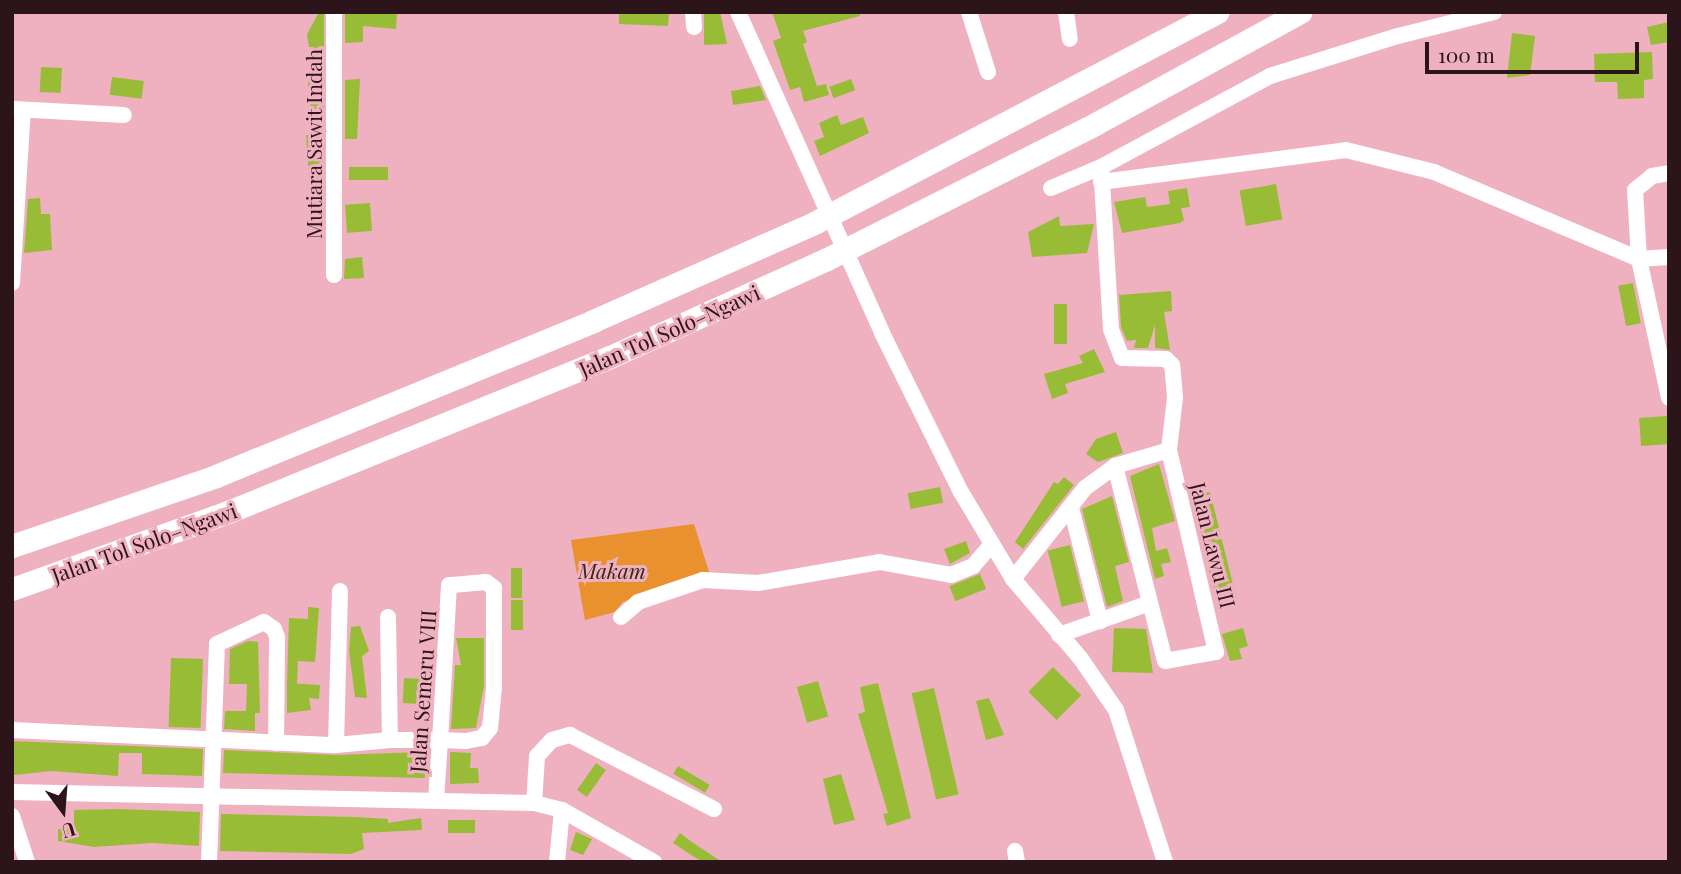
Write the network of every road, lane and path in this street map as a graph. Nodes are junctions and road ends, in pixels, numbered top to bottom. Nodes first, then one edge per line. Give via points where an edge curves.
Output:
1 (334, 12) edge
2 (738, 12) edge
3 (969, 12) edge
4 (1066, 12) edge
5 (1217, 12) edge
6 (1300, 12) edge
7 (1494, 12) edge
8 (1070, 39) dead end
9 (988, 72) dead end
10 (18, 110) edge
11 (124, 115) dead end
12 (1669, 173) edge
13 (1101, 174) junction
14 (1051, 188) dead end
15 (1669, 257) edge
16 (1639, 259) junction
17 (334, 275) dead end
18 (12, 284) edge
19 (1667, 380) edge
20 (1669, 398) edge
21 (1169, 450) junction
22 (1115, 466) junction
23 (1071, 508) junction
24 (992, 544) junction
25 (12, 547) edge
26 (1013, 579) junction
27 (12, 589) edge
28 (340, 591) dead end
29 (1150, 603) junction
30 (388, 617) dead end
31 (621, 617) dead end
32 (1100, 621) junction
33 (1059, 635) junction
34 (12, 730) edge
35 (214, 737) junction
36 (390, 740) junction
37 (440, 740) junction
38 (276, 743) junction
39 (336, 745) junction
40 (12, 792) edge
41 (213, 796) junction
42 (436, 800) junction
43 (527, 802) junction
44 (562, 810) junction
45 (714, 810) dead end
46 (12, 816) edge
47 (27, 862) edge
48 (209, 862) edge
49 (557, 862) edge
50 (654, 862) edge
51 (1165, 862) edge

1 - 17 street, Mutiara Sawit Indah
2 - 24 street via 882,333
3 - 9 street
4 - 8 street
5 - 25 highway, Jalan Tol Solo–Ngawi via 816,222 216,476
6 - 27 highway, Jalan Tol Solo–Ngawi via 1095,124 827,259 610,357 241,507
7 - 13 street via 1386,39 1270,76
10 - 11 street
10 - 18 street
12 - 16 street via 1652,176 1635,190
13 - 14 street
13 - 16 street via 1346,150 1434,172
13 - 21 street via 1111,329 1122,358 1166,359 1172,365 1175,397
15 - 16 street
16 - 19 street
19 - 20 street
21 - 22 street
21 - 29 street, Jalan Lawu III via 1218,650 1167,663
22 - 23 street via 1085,488
22 - 29 street
23 - 26 street
23 - 32 street
24 - 26 street
24 - 31 street via 973,566 951,575 879,562 758,583 703,580 638,602
26 - 33 street
28 - 39 street
29 - 32 street
30 - 36 street
32 - 33 street
33 - 51 street via 1116,710
34 - 35 street
35 - 38 street
35 - 38 street via 217,644 264,622 274,629
35 - 41 street
36 - 37 street
36 - 39 street
37 - 37 street, Jalan Semeru VIII via 449,585 486,582 494,588 492,721 482,738
37 - 42 street, Jalan Semeru VIII
38 - 39 street
40 - 41 street
41 - 42 street
41 - 48 street
42 - 43 street
43 - 44 street
43 - 45 street via 537,756 552,740 570,735
44 - 49 street
44 - 50 street
46 - 47 street

